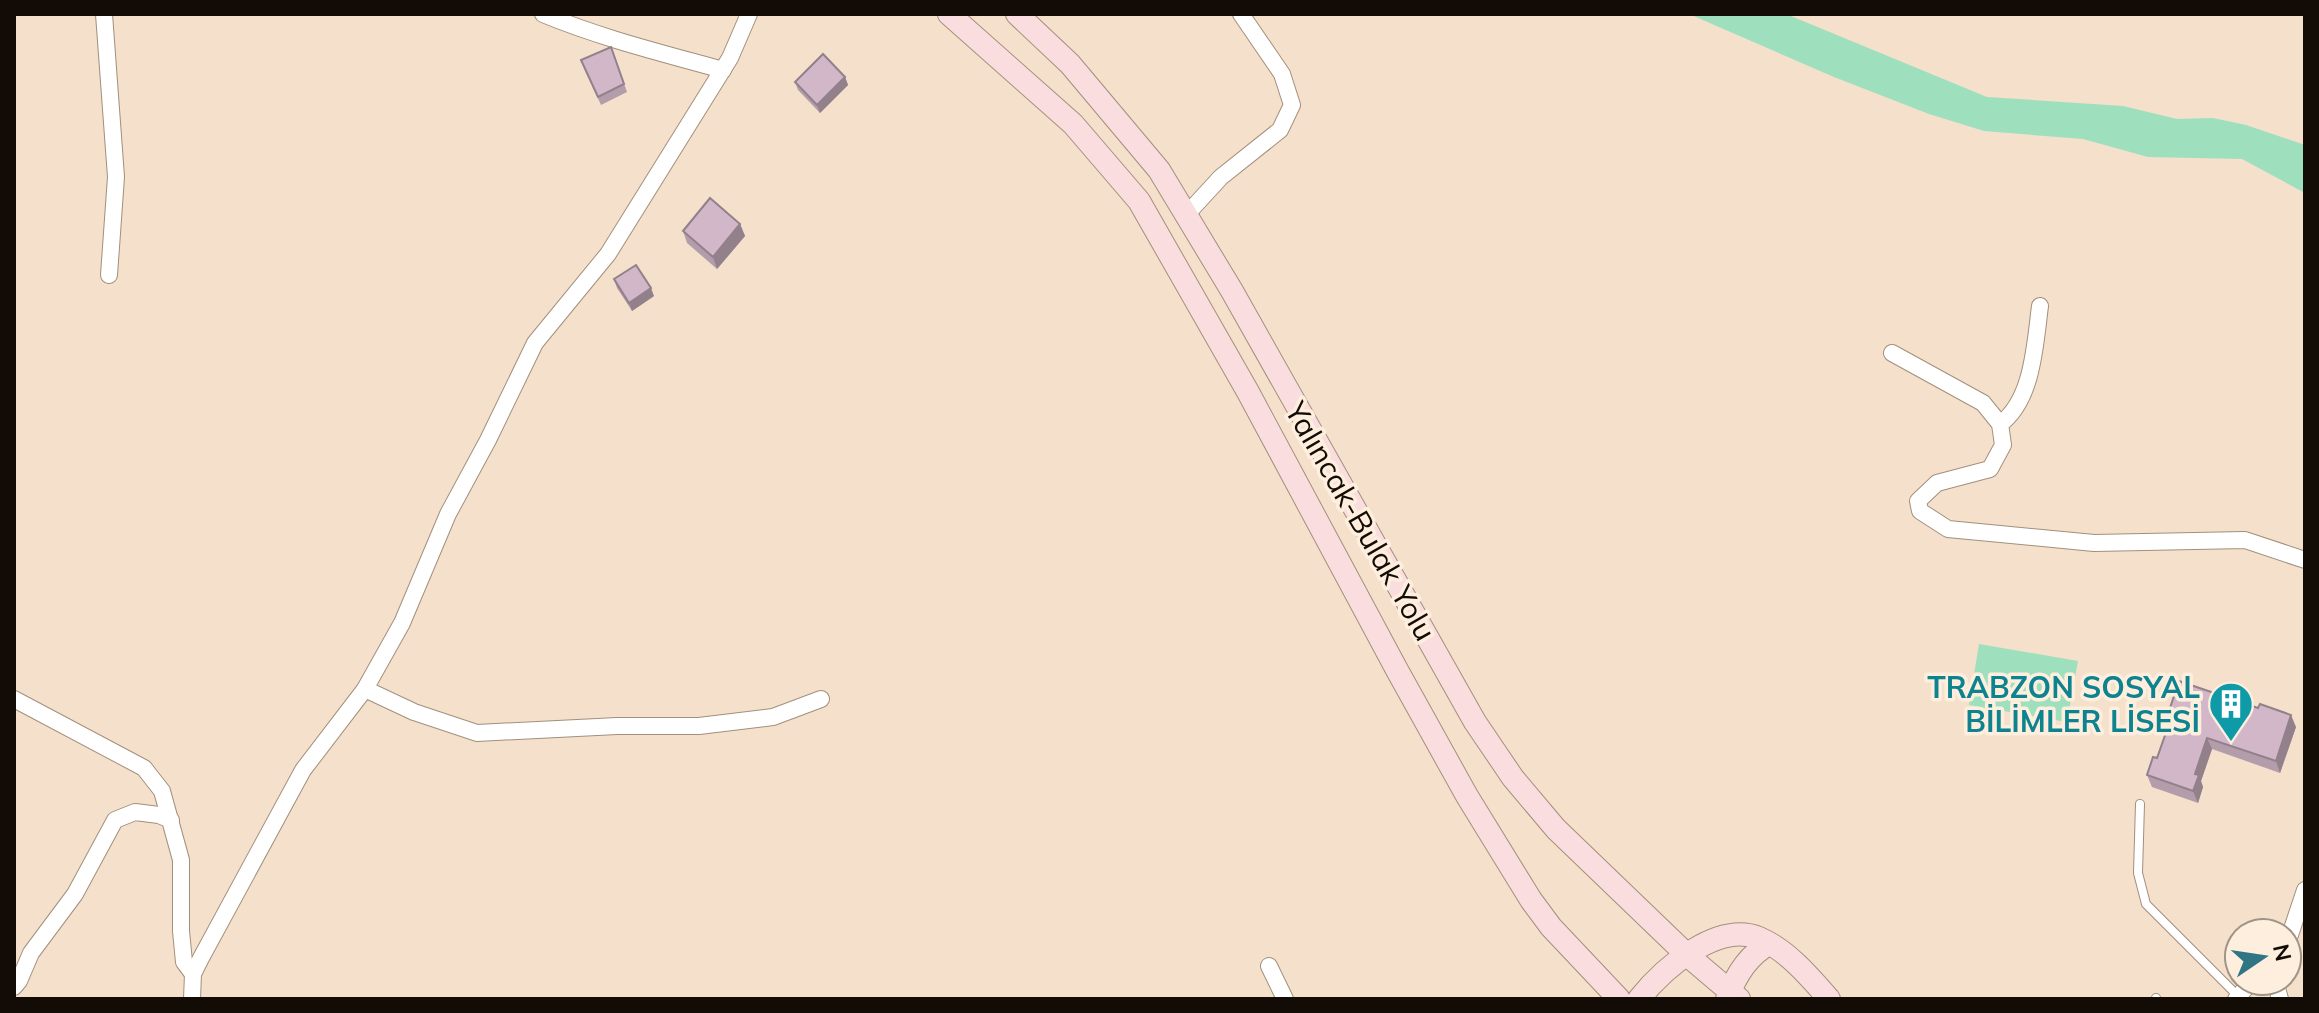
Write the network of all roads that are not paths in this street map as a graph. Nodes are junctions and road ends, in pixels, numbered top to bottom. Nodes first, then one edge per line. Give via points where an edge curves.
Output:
1 (104, 14) edge
2 (543, 14) edge
3 (749, 14) edge
4 (949, 14) edge
5 (1017, 14) edge
6 (1241, 14) edge
7 (723, 70) junction
8 (1186, 215) junction
9 (109, 275) dead end
10 (2040, 306) dead end
11 (1892, 353) dead end
12 (2000, 424) junction
13 (2305, 560) edge
14 (365, 689) junction
15 (14, 699) edge
16 (821, 699) dead end
17 (2140, 804) dead end
18 (171, 820) junction
19 (2305, 890) edge
20 (2296, 917) edge
21 (1769, 944) junction
22 (1686, 954) junction
23 (1269, 966) dead end
24 (193, 974) junction
25 (14, 987) edge
26 (1732, 996) edge
27 (2237, 998) edge
28 (192, 999) edge
29 (1285, 999) edge
30 (1619, 999) edge
31 (1639, 999) edge
32 (1829, 999) edge

1 - 9 street via 116,177
2 - 7 street
3 - 7 street
4 - 30 main road, Yalıncak-Bulak Yolu via 1073,124 1139,201 1467,796 1551,927
5 - 8 main road, Yalıncak-Bulak Yolu via 1070,64 1159,170
6 - 8 street via 1282,74 1292,105 1280,130 1221,177
7 - 14 street via 608,254 535,343 448,514 402,623
8 - 22 main road, Yalıncak-Bulak Yolu via 1475,722 1556,829
10 - 12 street via 2032,372 2010,417
11 - 12 street via 1983,403
12 - 13 street via 2003,445 1990,469 1937,483 1918,501 1920,511 1948,529 2094,543 2245,540
14 - 16 street via 477,733 699,726 773,717
14 - 24 street via 303,770
15 - 18 street via 144,768 162,791
17 - 27 lane via 2138,873 2146,904
18 - 24 street via 181,860 184,962
18 - 25 street via 135,812 115,820 75,894 31,953
19 - 20 street
21 - 22 main road via 1757,937 1735,936
21 - 26 main road via 1752,955 1736,977
21 - 32 main road
22 - 26 main road, Yalıncak-Bulak Yolu
22 - 31 main road
23 - 29 street
24 - 28 street

